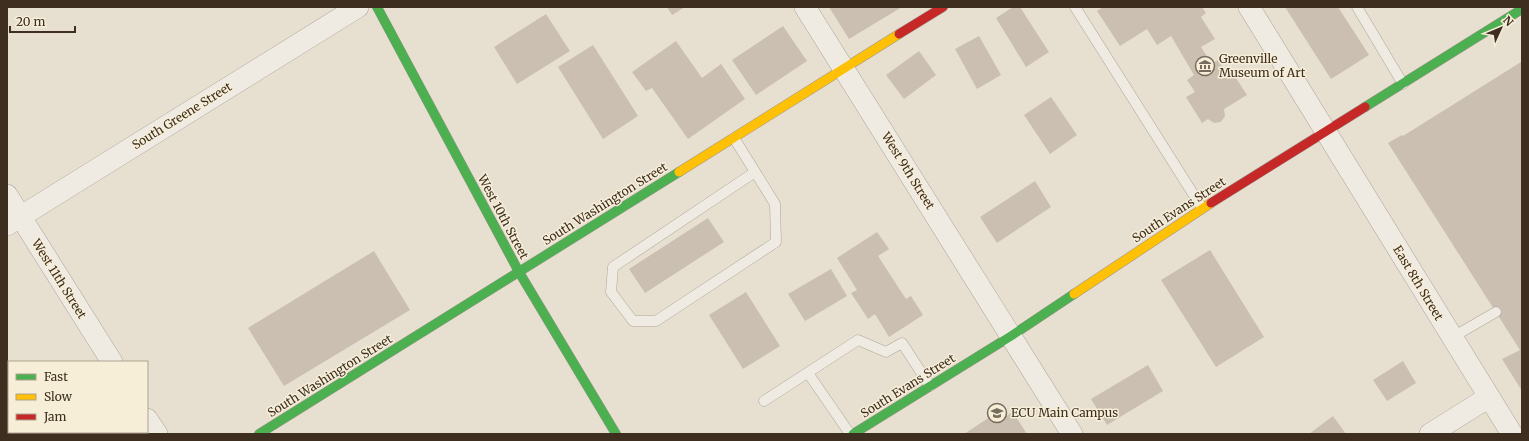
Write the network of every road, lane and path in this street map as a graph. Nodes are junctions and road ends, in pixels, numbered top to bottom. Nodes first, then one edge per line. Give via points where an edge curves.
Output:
1 (358, 7) edge
2 (377, 7) edge
3 (805, 7) edge
4 (943, 7) edge
5 (1075, 7) edge
6 (1249, 7) edge
7 (1356, 7) edge
8 (1522, 10) edge
9 (844, 68) junction
10 (1402, 84) junction
11 (1326, 131) junction
12 (734, 138) junction
13 (755, 172) junction
14 (7, 195) edge
15 (1202, 208) junction
16 (14, 221) edge
17 (519, 272) junction
18 (1496, 312) dead end
19 (1011, 336) junction
20 (1451, 338) junction
21 (111, 361) edge
22 (808, 372) junction
23 (930, 386) junction
24 (1489, 397) junction
25 (764, 401) dead end
26 (148, 420) edge
27 (157, 434) edge
28 (259, 434) edge
29 (616, 434) edge
30 (851, 434) edge
31 (1072, 434) edge
32 (1430, 434) edge
33 (1512, 434) edge

1 - 16 street, South Greene Street
2 - 17 main road, West 10th Street
3 - 9 street, West 9th Street
4 - 9 main road, South Washington Street
5 - 15 lane
6 - 11 street, East 8th Street
7 - 10 lane
8 - 10 main road, South Evans Street
9 - 12 main road, South Washington Street
9 - 19 street, West 9th Street
10 - 11 main road, South Evans Street
11 - 15 main road, South Evans Street
11 - 20 street, East 8th Street
12 - 13 lane
12 - 17 main road, South Washington Street
13 - 13 lane via 613,267 611,292 633,320 656,321 776,242 774,204
14 - 16 street, West 11th Street
15 - 19 main road, South Evans Street
16 - 21 street, West 11th Street
17 - 28 main road, South Washington Street
17 - 29 main road, West 10th Street
18 - 20 lane
19 - 23 main road, South Evans Street
19 - 31 street, West 9th Street
20 - 24 street, East 8th Street
22 - 23 lane via 858,340 886,352 902,343
22 - 25 lane
22 - 30 lane
23 - 30 main road, South Evans Street
24 - 32 street
24 - 33 street, East 8th Street
26 - 27 street

